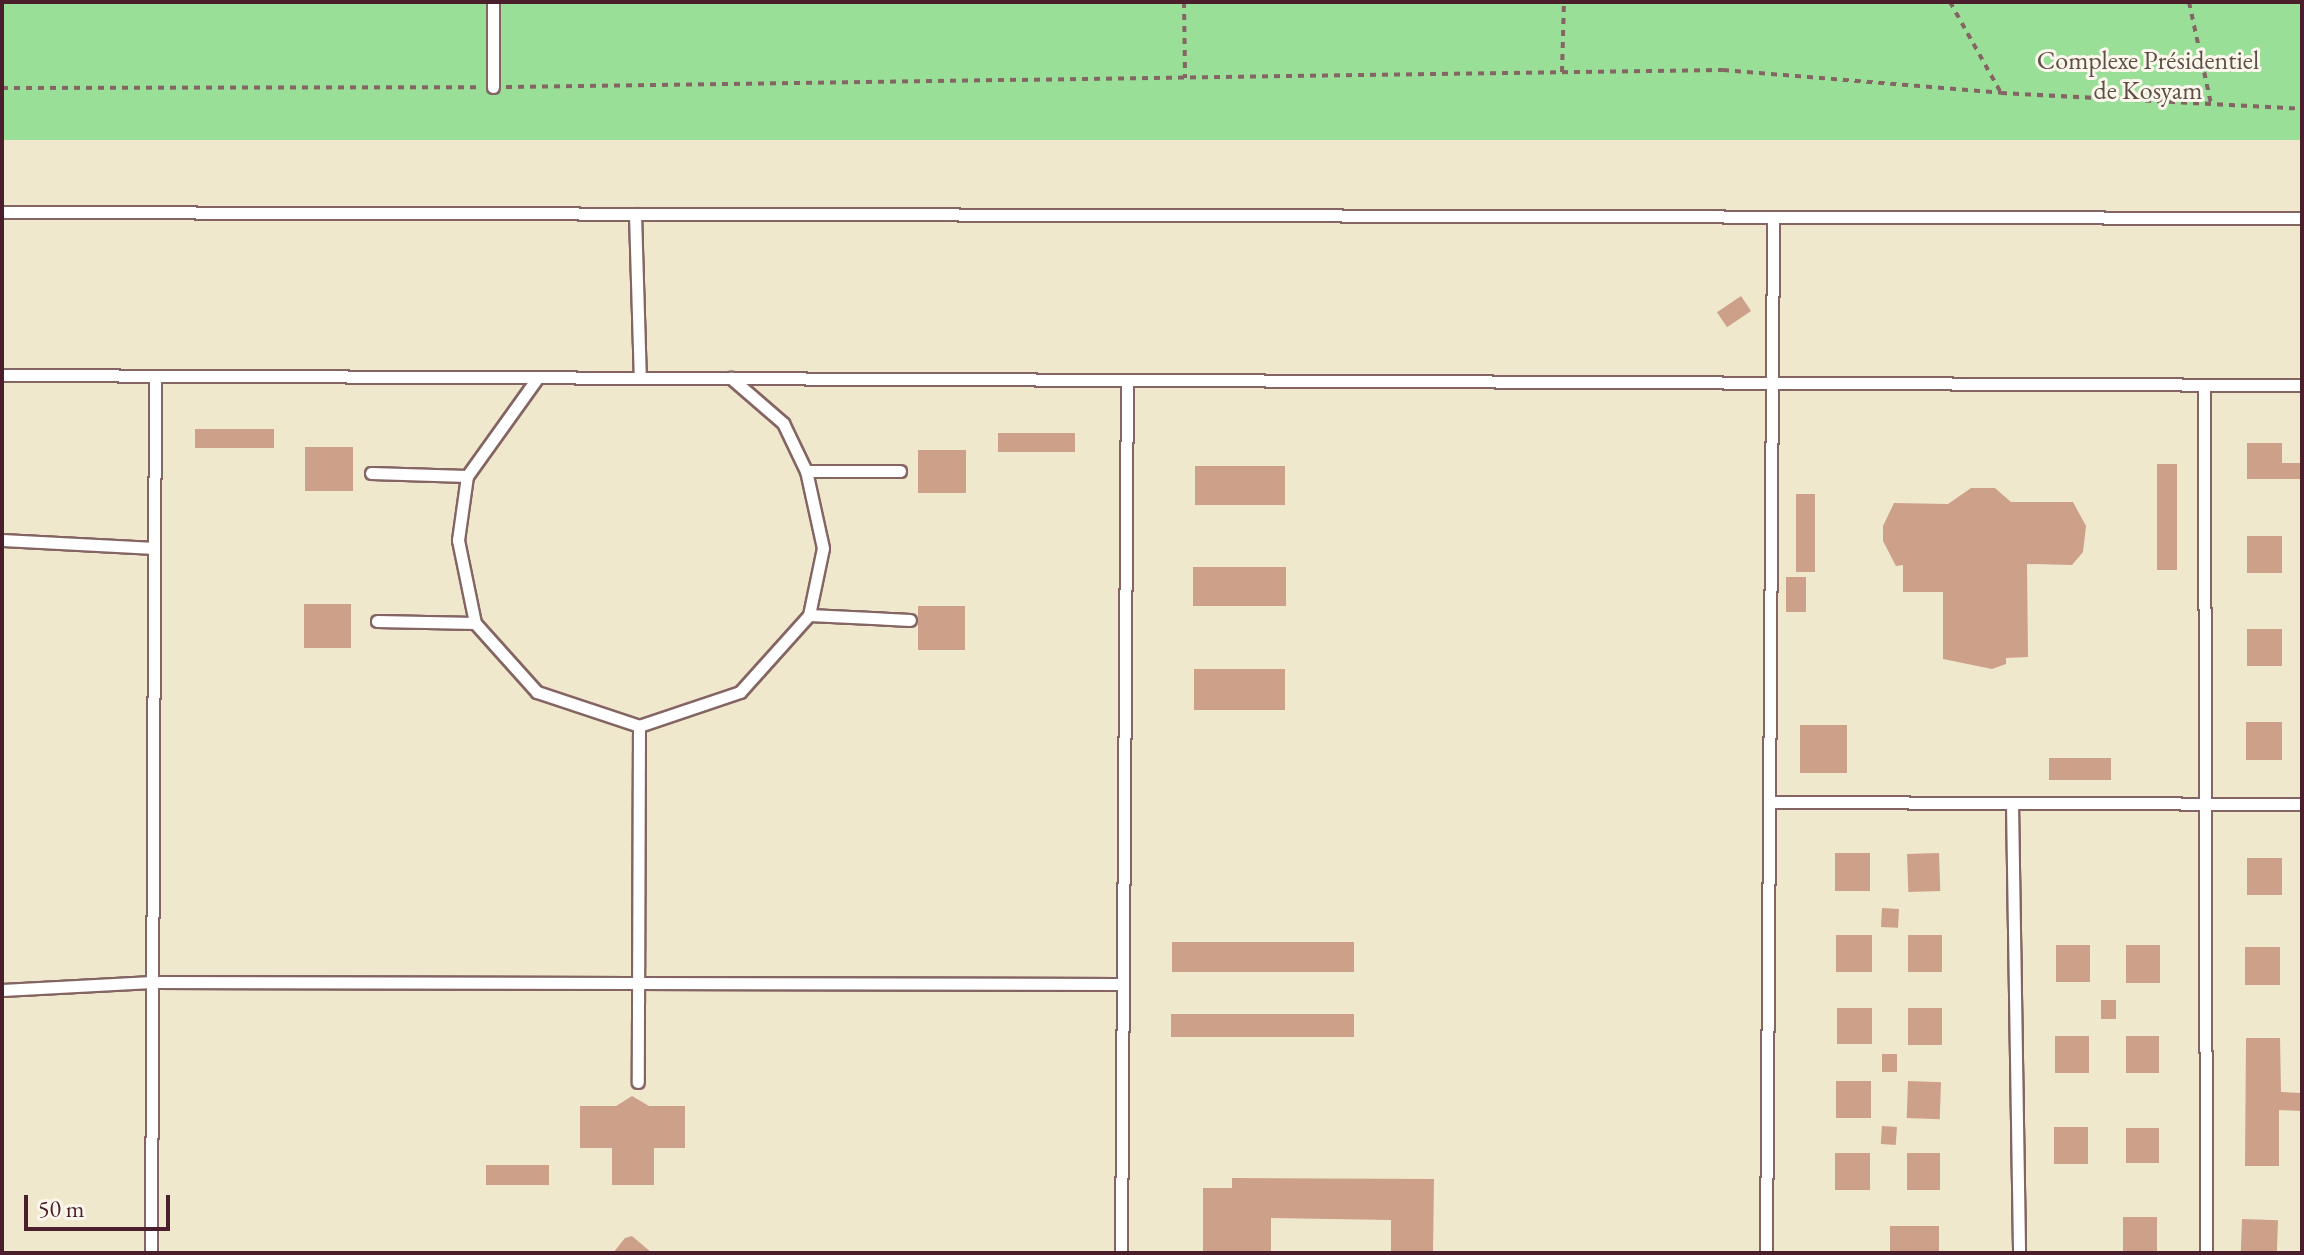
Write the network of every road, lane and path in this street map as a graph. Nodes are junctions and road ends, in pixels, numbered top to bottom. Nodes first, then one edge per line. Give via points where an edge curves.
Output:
1 (493, 2) edge
2 (1184, 2) edge
3 (1564, 2) edge
4 (1950, 2) edge
5 (2189, 2) edge
6 (1562, 73) junction
7 (1185, 78) junction
8 (493, 87) junction
9 (2, 88) edge
10 (2001, 93) junction
11 (2211, 104) junction
12 (2302, 109) edge
13 (2, 212) edge
14 (635, 214) junction
15 (1773, 217) junction
16 (2302, 218) edge
17 (2, 375) edge
18 (155, 376) junction
19 (538, 377) junction
20 (640, 378) junction
21 (731, 378) junction
22 (1127, 380) junction
23 (1771, 383) junction
24 (2204, 385) junction
25 (2302, 385) edge
26 (806, 471) junction
27 (900, 471) dead end
28 (371, 473) dead end
29 (467, 476) junction
30 (2, 540) edge
31 (154, 548) junction
32 (809, 615) junction
33 (910, 620) dead end
34 (377, 621) dead end
35 (475, 623) junction
36 (639, 726) junction
37 (1769, 802) junction
38 (2012, 803) junction
39 (2206, 804) junction
40 (2302, 804) edge
41 (2, 982) edge
42 (152, 982) junction
43 (638, 983) junction
44 (1120, 984) junction
45 (41, 985) junction
46 (2, 990) edge
47 (638, 1082) dead end
48 (151, 1253) edge
49 (1121, 1253) edge
50 (1766, 1253) edge
51 (2019, 1253) edge
52 (2206, 1253) edge

1 - 8 lane
2 - 7 path
3 - 6 path
4 - 10 path
5 - 11 path
6 - 7 path
6 - 10 path via 1723,70
7 - 8 path
8 - 9 path
10 - 11 path
11 - 12 path
13 - 14 lane
14 - 15 lane
14 - 20 lane
15 - 16 lane
15 - 23 lane
17 - 18 lane
18 - 19 lane
18 - 31 lane
19 - 20 lane
19 - 29 lane
20 - 21 lane
21 - 22 lane
21 - 26 lane via 783,423
22 - 23 lane
22 - 44 lane
23 - 24 lane
23 - 37 lane
24 - 25 lane
24 - 39 lane
26 - 27 lane
26 - 32 lane via 823,548
28 - 29 lane
29 - 35 lane via 458,540
30 - 31 lane
31 - 42 lane
32 - 33 lane
32 - 36 lane via 740,692
34 - 35 lane
35 - 36 lane via 537,692
36 - 43 lane
37 - 38 lane
37 - 50 lane
38 - 39 lane
38 - 51 lane
39 - 40 lane
39 - 52 lane
41 - 45 lane
42 - 43 lane
42 - 45 lane
42 - 48 lane
43 - 44 lane
43 - 47 lane
44 - 49 lane
45 - 46 lane

